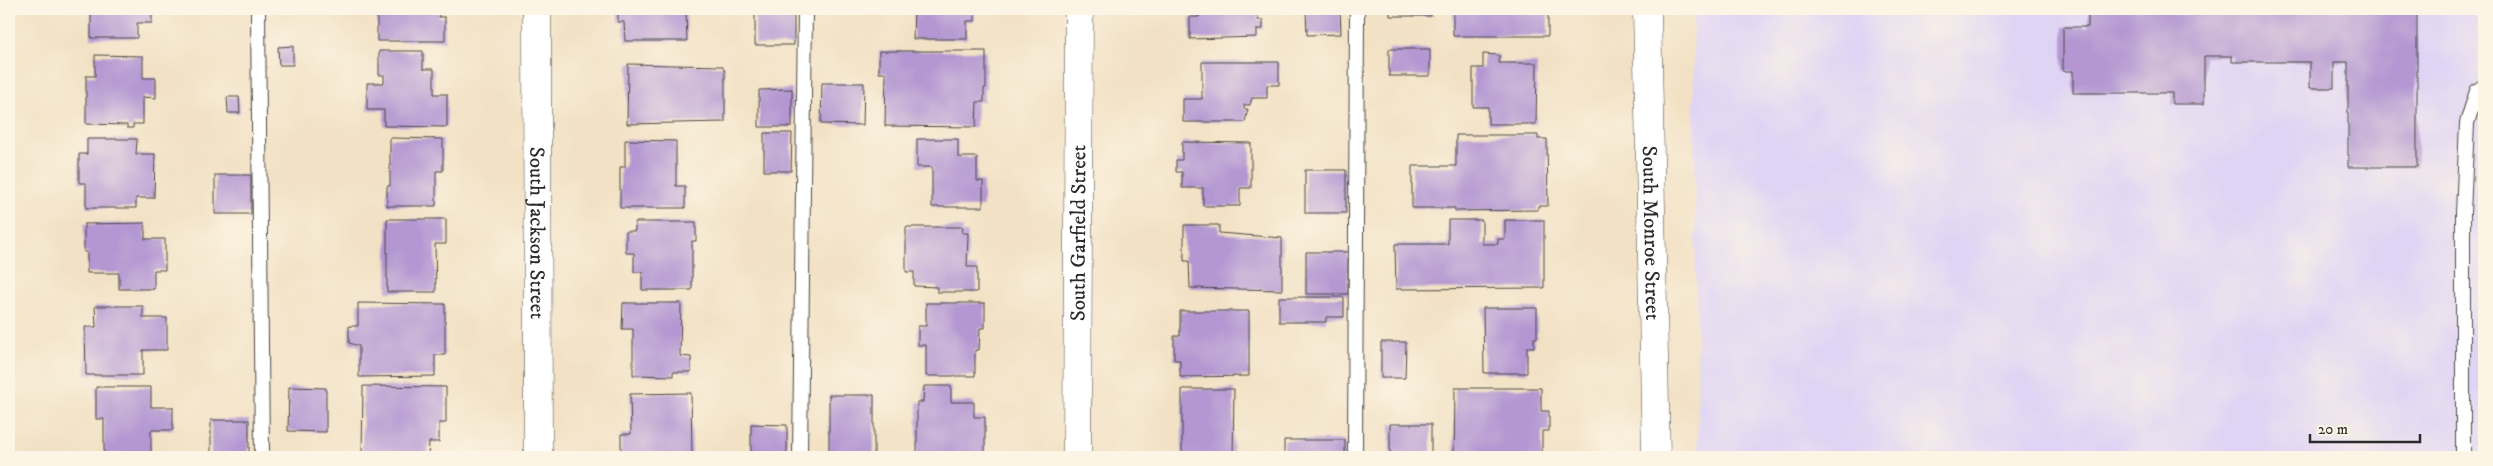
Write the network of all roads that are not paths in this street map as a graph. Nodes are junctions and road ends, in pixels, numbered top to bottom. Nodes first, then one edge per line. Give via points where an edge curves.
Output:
1 (258, 9) edge
2 (537, 9) edge
3 (805, 9) edge
4 (1079, 9) edge
5 (1357, 9) edge
6 (1647, 9) edge
7 (2484, 86) edge
8 (262, 457) edge
9 (538, 457) edge
10 (800, 457) edge
11 (1077, 457) edge
12 (1355, 457) edge
13 (1656, 457) edge
14 (2463, 457) edge

1 - 8 lane
2 - 9 street, South Jackson Street
3 - 10 lane
4 - 11 street, South Garfield Street
5 - 12 lane
6 - 13 street, South Monroe Street
7 - 14 lane via 2477,91 2467,123 2463,212

